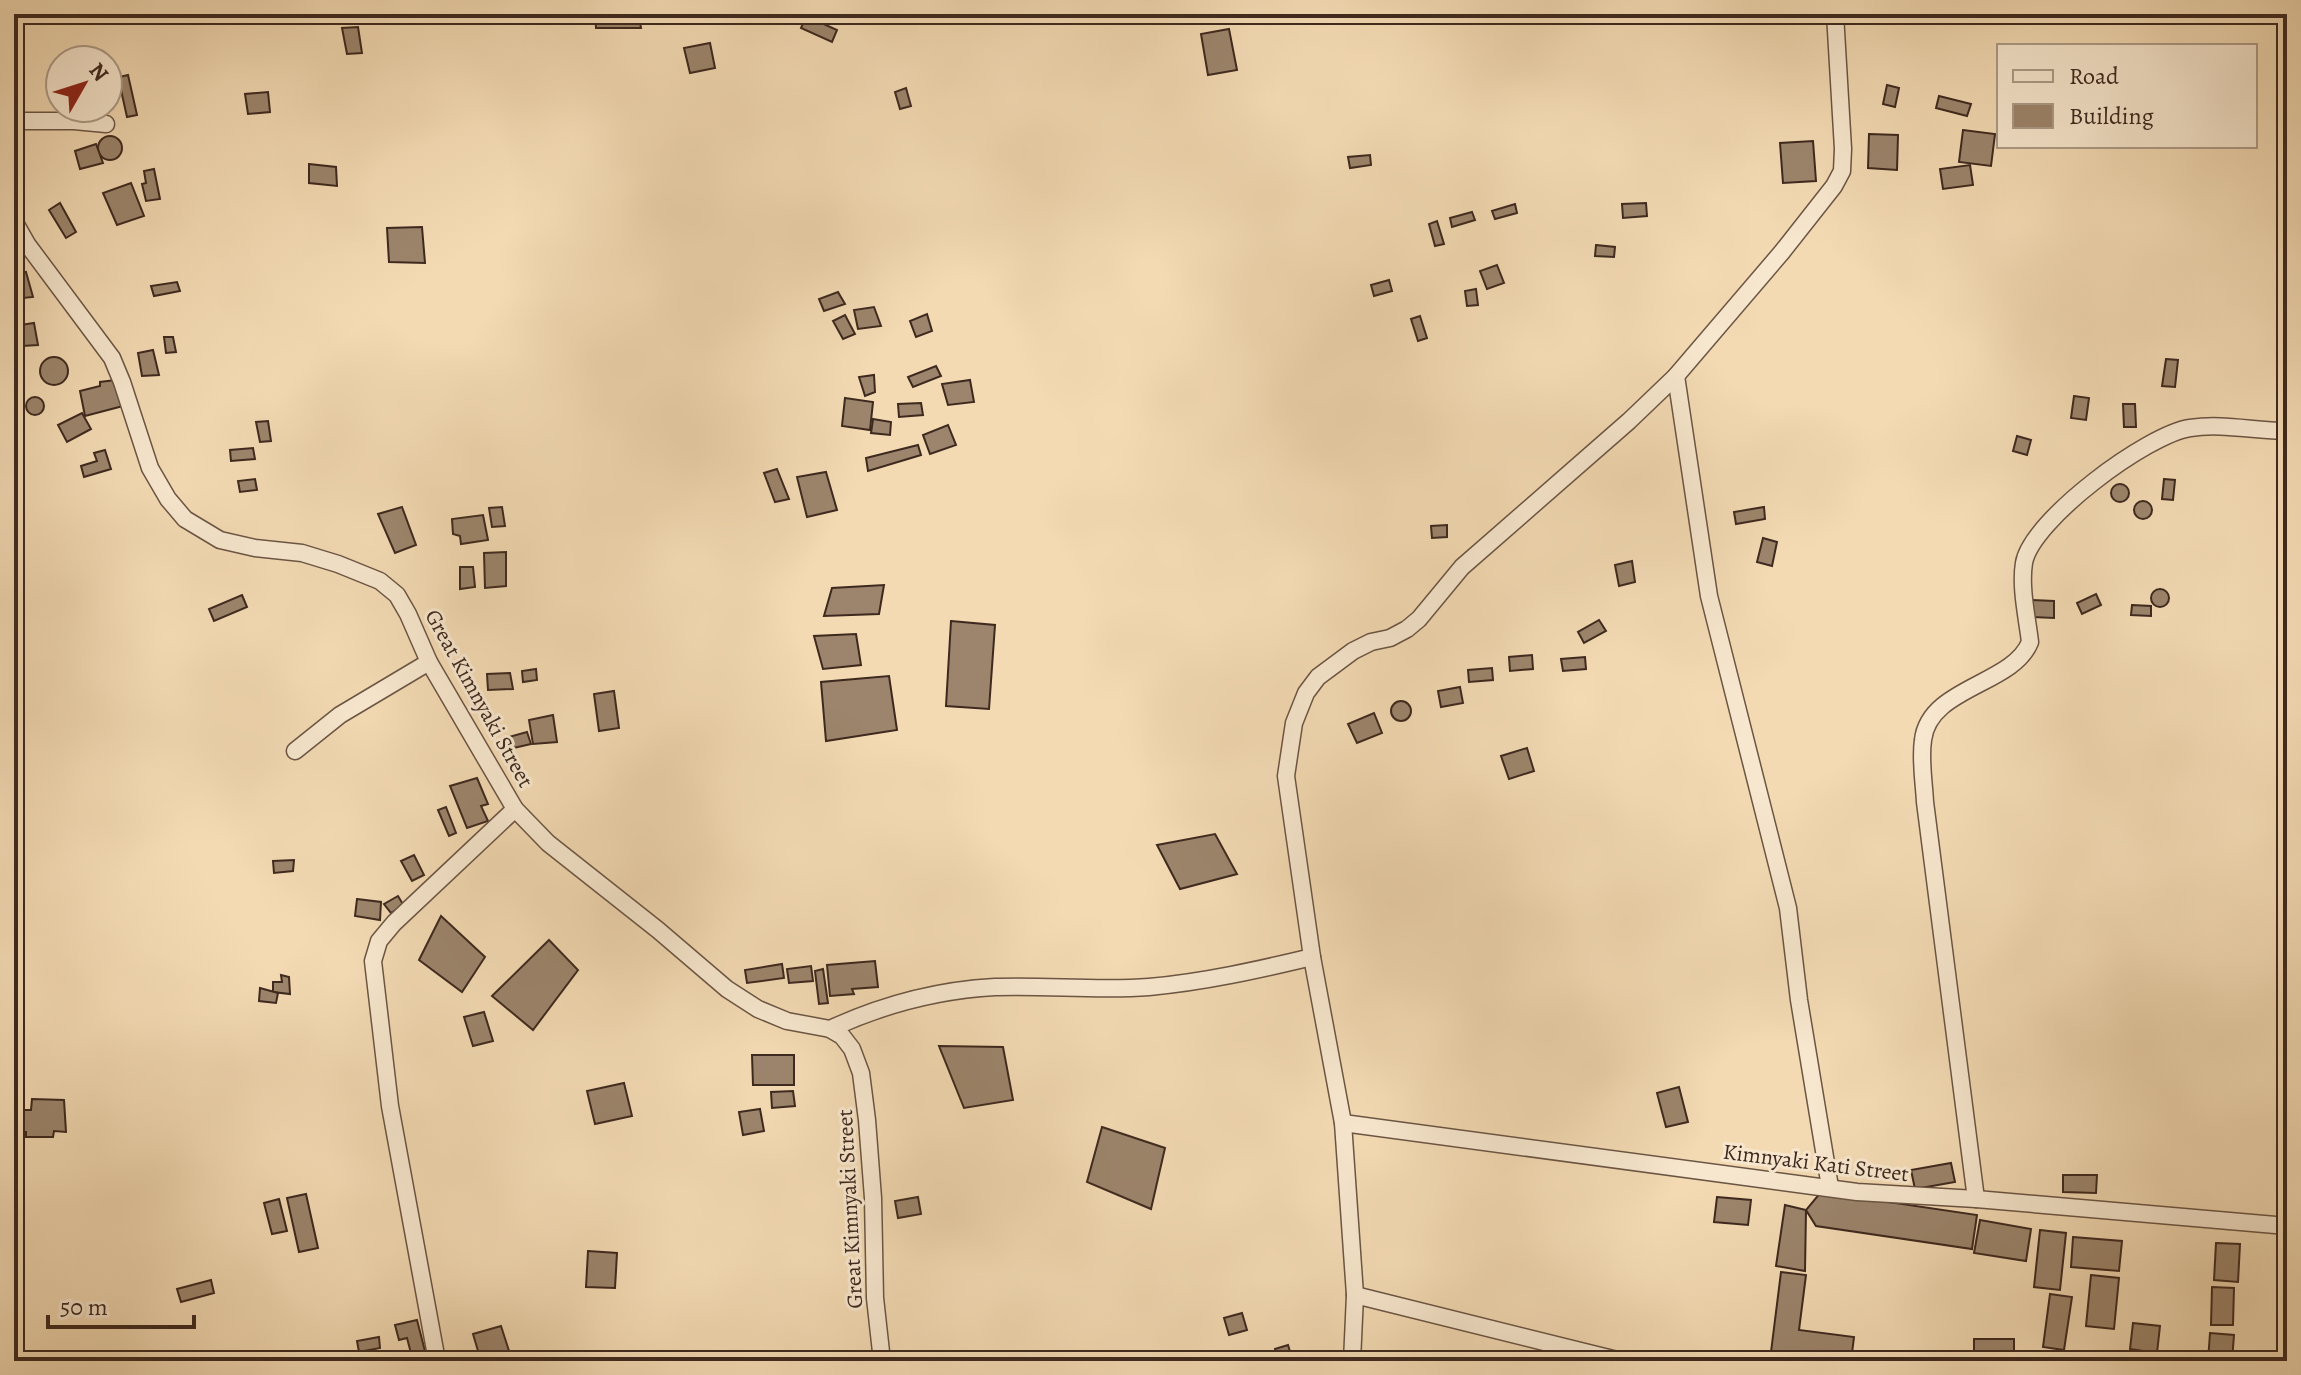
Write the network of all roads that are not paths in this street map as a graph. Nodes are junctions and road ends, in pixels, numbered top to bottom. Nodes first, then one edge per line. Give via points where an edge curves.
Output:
1 (1835, 14) edge
2 (44, 120) edge
3 (14, 121) edge
4 (14, 221) edge
5 (1676, 376) junction
6 (2287, 431) edge
7 (429, 662) junction
8 (295, 751) dead end
9 (515, 809) junction
10 (1312, 957) junction
11 (830, 1029) junction
12 (1343, 1123) junction
13 (1830, 1187) junction
14 (1976, 1199) junction
15 (2287, 1226) edge
16 (1355, 1295) junction
17 (437, 1361) edge
18 (882, 1361) edge
19 (1352, 1361) edge
20 (1621, 1361) edge

1 - 5 street via 1842,171 1782,252
2 - 3 street
4 - 7 street, Great Kimnyaki Street via 112,358 150,468 185,519 220,540 302,553 380,581 403,604
5 - 10 street via 1462,567 1419,619 1333,663 1306,693 1294,723 1286,776
5 - 13 street via 1709,596 1788,908
6 - 14 street via 2224,425 2187,428 2150,442 2081,493 2051,522 2024,561 2030,642 2025,654 1959,694 1936,713 1923,737 1925,802
7 - 8 street via 340,715
7 - 9 street, Great Kimnyaki Street
9 - 11 street, Great Kimnyaki Street via 548,843 727,989 787,1021
9 - 17 street via 394,923 379,941 373,961 390,1106
10 - 11 street via 1147,987 992,987 873,1009
10 - 12 street
11 - 18 street, Great Kimnyaki Street via 852,1049 861,1073
12 - 13 street, Kimnyaki Kati Street
12 - 16 street
13 - 14 street, Kimnyaki Kati Street
14 - 15 street, Kimnyaki Kati Street
16 - 19 street
16 - 20 street

